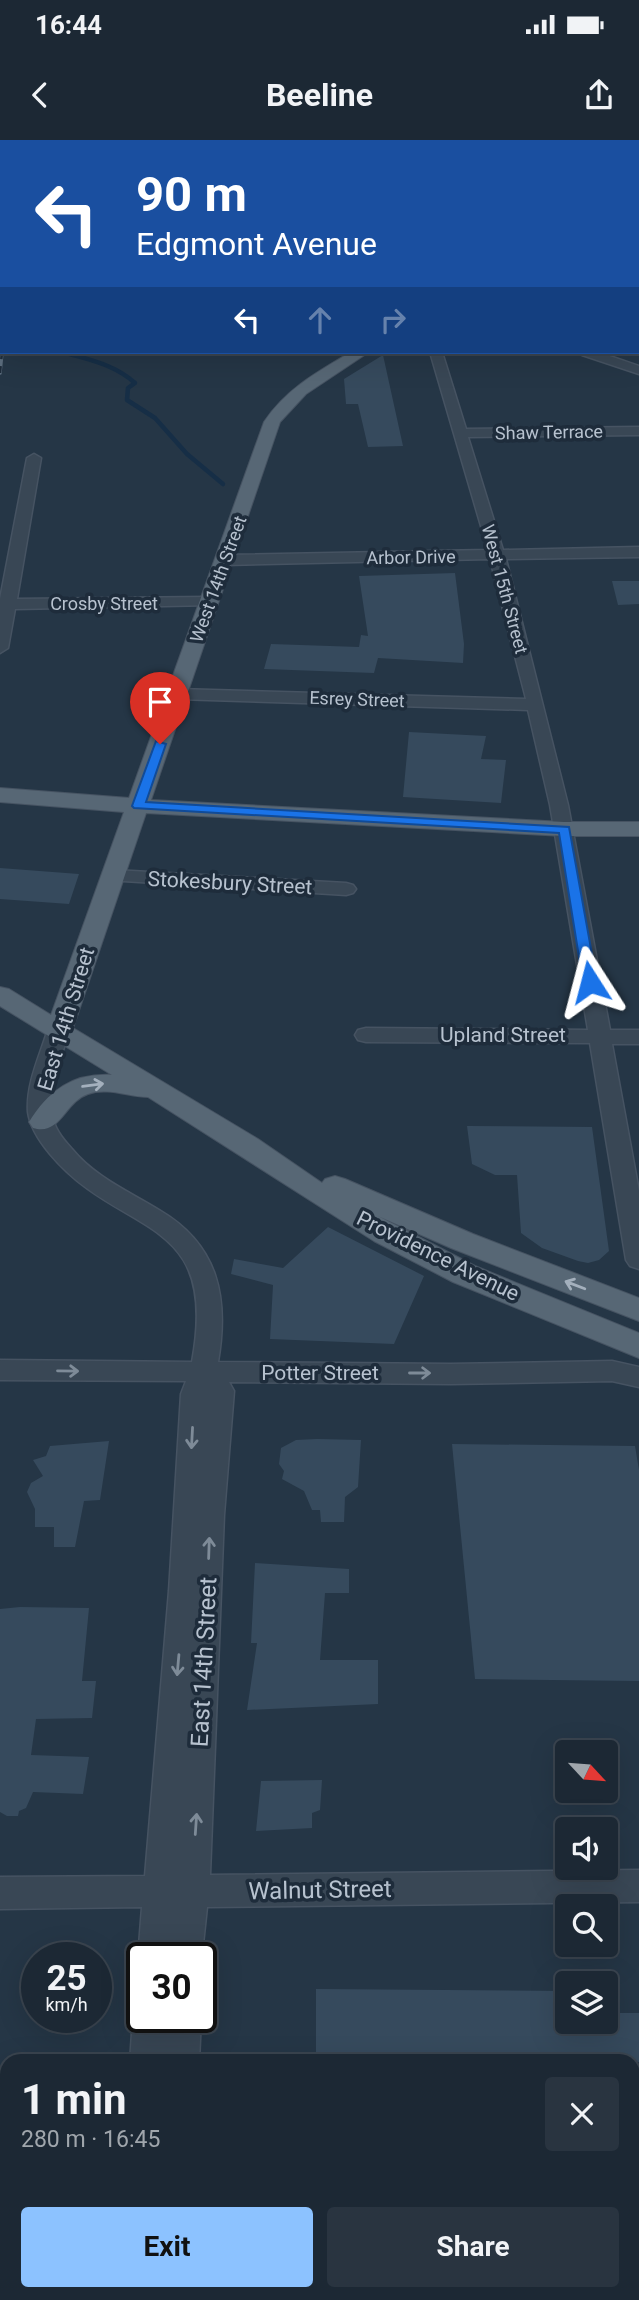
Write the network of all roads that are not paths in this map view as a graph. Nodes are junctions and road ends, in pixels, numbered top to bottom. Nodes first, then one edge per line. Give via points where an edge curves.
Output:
1 (358, 354) edge
2 (437, 354) edge
3 (592, 354) edge
4 (639, 370) edge
5 (639, 431) edge
6 (459, 433) junction
7 (34, 458) dead end
8 (639, 552) edge
9 (497, 555) junction
10 (225, 560) junction
11 (208, 602) junction
12 (5, 604) edge
13 (0, 648) edge
14 (177, 694) junction
15 (536, 705) junction
16 (0, 795) edge
17 (138, 806) junction
18 (564, 829) junction
19 (639, 829) edge
20 (114, 876) junction
21 (346, 889) dead end
22 (0, 995) edge
23 (59, 1029) junction
24 (366, 1035) dead end
25 (599, 1036) junction
26 (639, 1037) edge
27 (158, 1091) junction
28 (43, 1122) junction
29 (248, 1146) junction
30 (639, 1260) edge
31 (639, 1310) edge
32 (639, 1346) edge
33 (0, 1370) edge
34 (205, 1372) junction
35 (639, 1377) edge
36 (639, 1886) edge
37 (175, 1892) junction
38 (0, 1893) edge
39 (160, 1942) edge
40 (184, 1942) edge
41 (150, 2033) edge
42 (182, 2033) edge
43 (149, 2054) edge
44 (181, 2054) edge

1 - 10 main road, West 14th Street via 288,400 272,422
2 - 6 street, West 15th Street
3 - 4 street
5 - 6 street, Shaw Terrace
6 - 9 street, West 15th Street
7 - 12 street
8 - 9 street, Arbor Drive
9 - 10 street, Arbor Drive
9 - 15 street, West 15th Street
10 - 11 main road, West 14th Street
11 - 12 street, Crosby Street
11 - 14 main road, West 14th Street
12 - 13 street
14 - 15 street, Esrey Street
14 - 17 main road, West 14th Street
15 - 18 street, West 15th Street
16 - 17 main road
17 - 18 main road
17 - 20 main road, East 14th Street
18 - 19 main road
18 - 25 street, West 15th Street
20 - 21 street, Stokesbury Street
20 - 23 main road, East 14th Street
22 - 23 main road, Providence Avenue
23 - 27 main road, Providence Avenue
23 - 28 street, East 14th Street via 42,1093
24 - 25 street, Upland Street
25 - 26 street, Upland Street
25 - 30 street, West 15th Street
28 -> 27 main road via 64,1096 95,1083
27 - 29 main road, Providence Avenue
28 - 34 street, East 14th Street via 65,1159 174,1230 191,1246 208,1292
31 -> 29 main road, Providence Avenue via 462,1241
29 - 32 main road, Providence Avenue via 385,1234 464,1274
33 -> 34 street, Potter Street
34 -> 35 street, Potter Street via 612,1371
34 - 37 street, East 14th Street via 194,1394 196,1591
36 - 37 street, Walnut Street
37 - 38 street, Walnut Street
37 - 39 street, East 14th Street
37 - 40 street, East 14th Street
41 - 43 street
42 - 44 street

